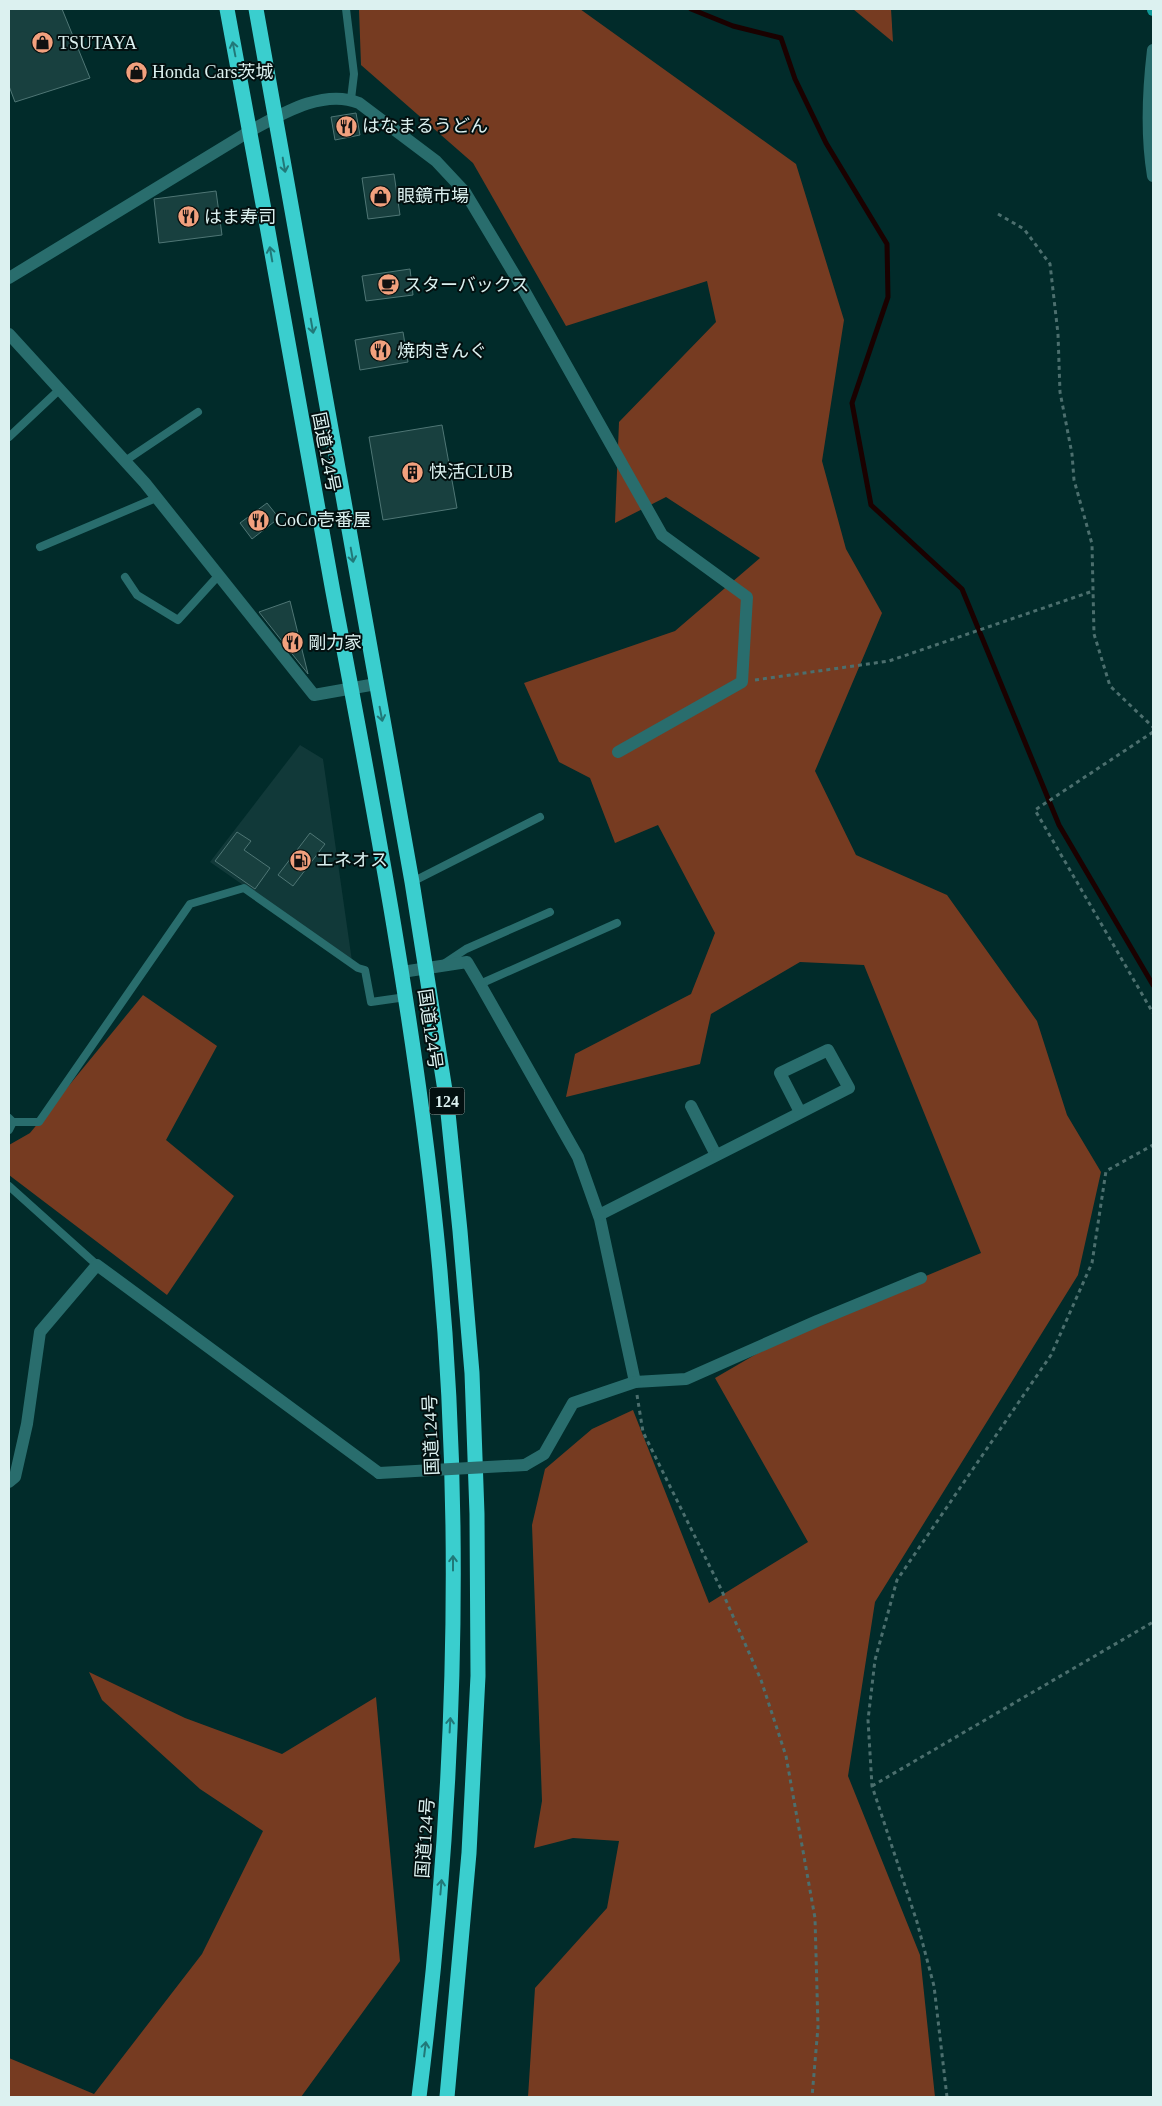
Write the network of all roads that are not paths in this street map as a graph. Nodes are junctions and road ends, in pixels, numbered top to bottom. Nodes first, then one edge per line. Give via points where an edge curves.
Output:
1 (227, 9) edge
2 (256, 9) edge
3 (346, 9) edge
4 (1153, 50) edge
5 (351, 100) junction
6 (276, 117) junction
7 (250, 131) junction
8 (1153, 176) edge
9 (9, 278) edge
10 (9, 334) edge
11 (60, 390) junction
12 (198, 412) dead end
13 (9, 437) edge
14 (125, 461) junction
15 (156, 498) junction
16 (40, 547) dead end
17 (218, 576) junction
18 (125, 577) dead end
19 (376, 684) junction
20 (351, 689) junction
21 (618, 752) dead end
22 (540, 817) dead end
23 (412, 882) junction
24 (550, 912) dead end
25 (618, 923) dead end
26 (444, 964) junction
27 (426, 968) junction
28 (402, 972) junction
29 (480, 984) junction
30 (406, 997) junction
31 (692, 1106) dead end
32 (800, 1112) junction
33 (11, 1120) edge
34 (9, 1130) edge
35 (716, 1155) junction
36 (9, 1186) edge
37 (598, 1214) junction
38 (97, 1265) junction
39 (921, 1278) dead end
40 (635, 1382) junction
41 (9, 1482) edge
42 (419, 2097) edge
43 (447, 2097) edge

7 -> 1 highway, 国道124号 / 124
2 - 6 highway, 国道124号 / 124
3 - 5 lane via 354,74
4 - 8 street via 1148,92
5 - 6 street via 317,102
5 - 21 street via 436,161 465,192 662,535 747,597 742,682
6 - 7 street
6 -> 19 highway, 国道124号 / 124
7 - 9 street
20 -> 7 highway, 国道124号 / 124
10 - 11 street
11 - 13 lane
11 - 14 street
12 - 14 lane
14 - 15 street
15 - 16 lane
15 - 17 street
17 - 18 lane via 178,620 137,595
17 - 20 street via 314,695
19 - 20 street
19 -> 23 highway, 国道124号 / 124
20 - 28 highway, 国道124号 / 124
22 - 23 lane
23 - 27 highway, 国道124号 / 124
24 - 26 lane via 466,949
25 - 29 lane
26 - 27 street
26 - 29 street via 467,962
27 - 28 street
27 - 43 highway, 国道124号 / 124 via 447,1103 460,1231 472,1373 477,1514 477,1696 466,1882
28 - 30 highway, 国道124号 / 124
29 - 37 street via 578,1157
30 - 33 lane via 371,1002 365,970 244,888 190,904 39,1122
42 -> 30 highway, 国道124号 / 124 via 433,1990 444,1846 452,1676 453,1512 437,1234
31 - 35 street
32 - 32 street via 849,1088 828,1050 780,1073
32 - 35 street
33 - 34 lane
35 - 37 street
36 - 38 lane
37 - 40 street
38 - 40 street, bridge via 379,1473 525,1465 544,1454 572,1403
38 - 41 street via 40,1332 27,1424 15,1477
39 - 40 street via 686,1379

